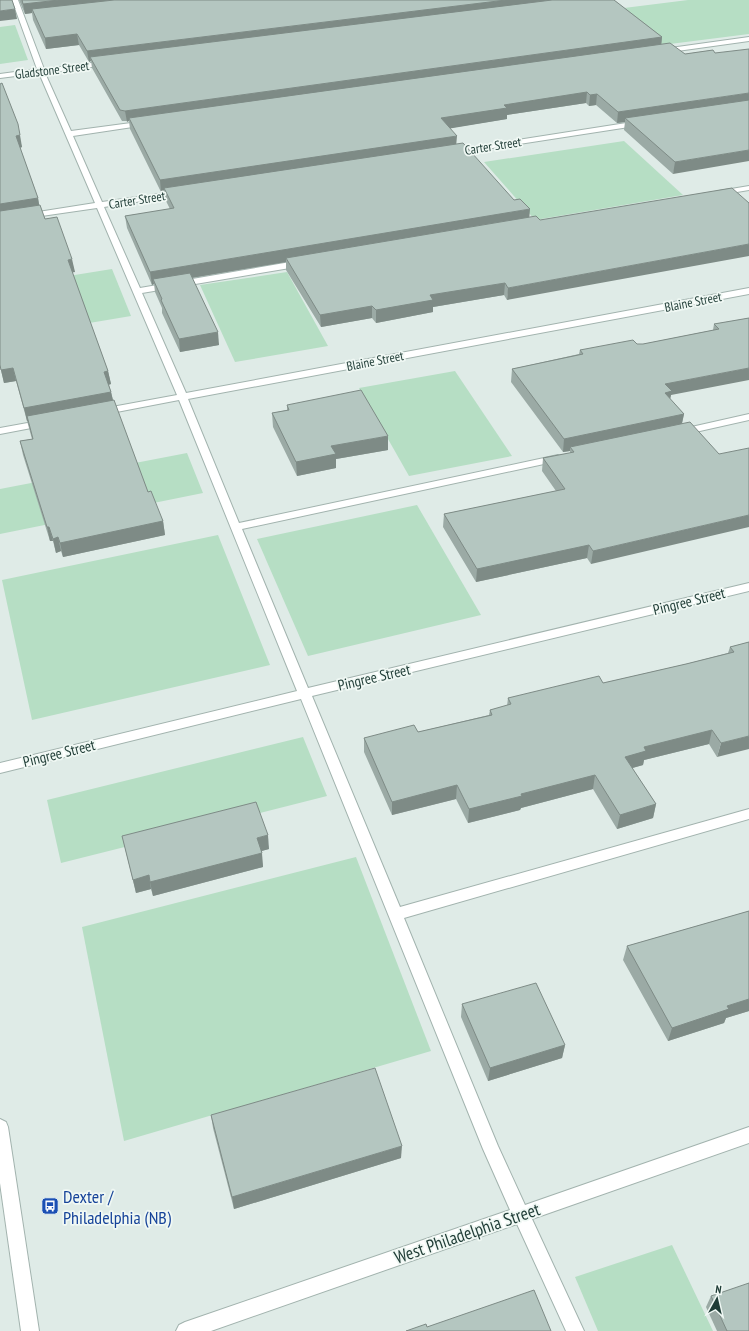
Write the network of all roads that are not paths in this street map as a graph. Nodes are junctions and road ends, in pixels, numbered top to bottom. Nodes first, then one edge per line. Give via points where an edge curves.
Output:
1 (15, 0) edge
2 (749, 39) edge
3 (654, 52) edge
4 (113, 62) edge
5 (41, 71) junction
6 (0, 76) edge
7 (155, 122) edge
8 (647, 122) edge
9 (68, 134) junction
10 (442, 153) edge
11 (749, 188) edge
12 (191, 191) edge
13 (710, 195) edge
14 (99, 205) junction
15 (0, 220) edge
16 (309, 262) edge
17 (136, 291) junction
18 (749, 291) edge
19 (183, 397) junction
20 (92, 414) edge
21 (749, 417) edge
22 (53, 421) edge
23 (0, 431) edge
24 (671, 434) edge
25 (570, 455) edge
26 (237, 526) junction
27 (749, 587) edge
28 (306, 693) junction
29 (0, 768) edge
30 (749, 814) edge
31 (396, 914) junction
32 (0, 1127) edge
33 (749, 1135) edge
34 (522, 1214) junction
35 (30, 1331) edge
36 (185, 1331) edge
37 (575, 1331) edge

1 - 5 street via 25,17
2 - 3 street
4 - 5 street, Gladstone Street
5 - 6 street, Gladstone Street
5 - 9 street
7 - 9 street
8 - 10 street, Carter Street
9 - 14 street
11 - 13 street
12 - 14 street, Carter Street
14 - 15 street, Carter Street
14 - 17 street
16 - 17 street
17 - 19 street
18 - 19 street, Blaine Street
19 - 20 street, Blaine Street
19 - 26 street
21 - 24 street
22 - 23 street
25 - 26 street
26 - 28 street via 292,666
27 - 28 street, Pingree Street
28 - 29 street, Pingree Street
28 - 31 street
30 - 31 street
31 - 34 street via 491,1149
32 - 35 street
33 - 34 street, West Philadelphia Street
34 - 36 street, West Philadelphia Street
34 - 37 street

